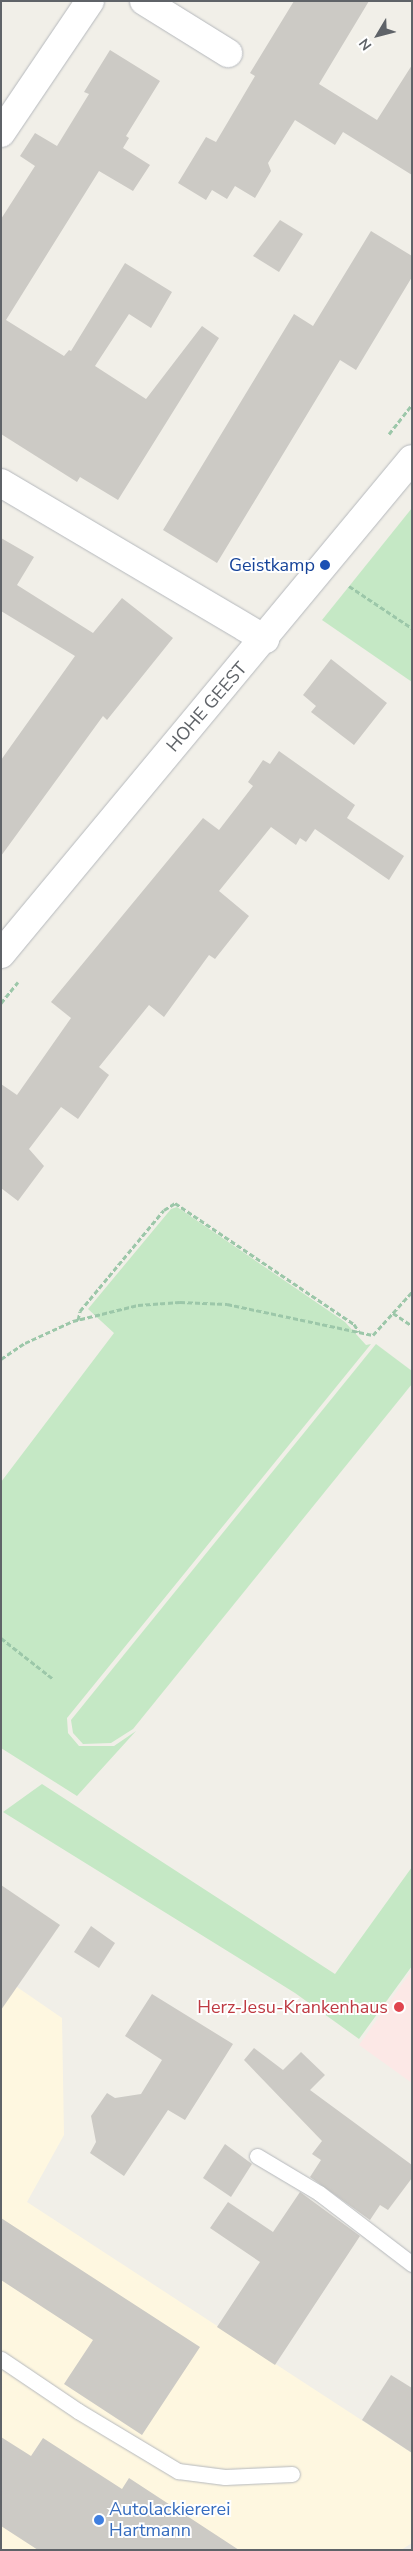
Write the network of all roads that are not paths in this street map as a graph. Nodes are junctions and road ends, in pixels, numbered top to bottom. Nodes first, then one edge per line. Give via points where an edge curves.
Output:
1 (90, 1) edge
2 (144, 1) edge
3 (228, 53) dead end
4 (1, 133) edge
5 (412, 459) edge
6 (1, 483) edge
7 (265, 639) junction
8 (1, 954) edge
9 (257, 2156) dead end
10 (412, 2264) edge
11 (1, 2359) edge
12 (292, 2474) dead end

1 - 4 street
2 - 3 street
5 - 7 street, HOHE GEEST
6 - 7 street
7 - 8 street, HOHE GEEST
9 - 10 lane via 318,2194
11 - 12 lane via 78,2411 178,2471 225,2477

